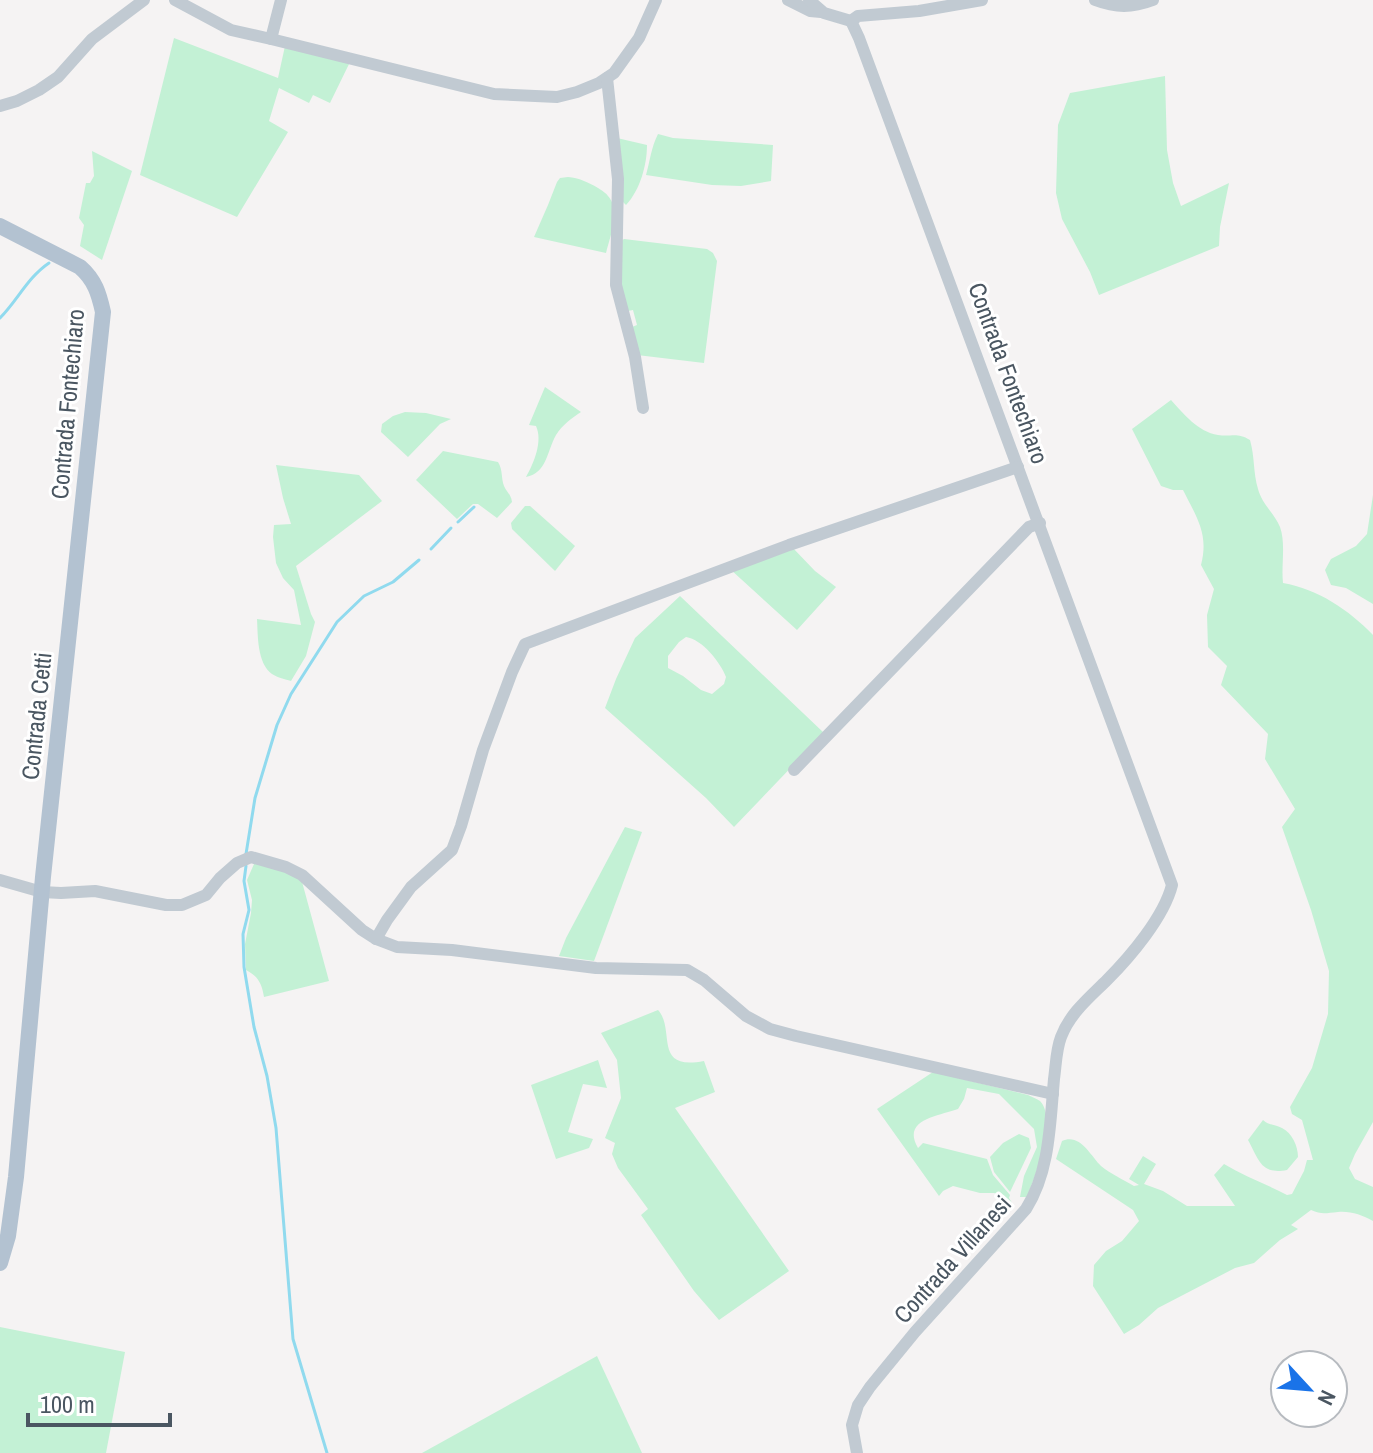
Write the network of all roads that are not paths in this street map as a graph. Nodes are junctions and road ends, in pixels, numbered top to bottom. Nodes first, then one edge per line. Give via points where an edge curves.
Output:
1 (144, 0) edge
2 (175, 0) edge
3 (281, 0) edge
4 (656, 0) edge
5 (788, 0) edge
6 (809, 0) edge
7 (982, 0) edge
8 (1095, 0) edge
9 (1153, 0) edge
10 (824, 13) junction
11 (851, 21) junction
12 (271, 39) junction
13 (607, 78) junction
14 (0, 106) edge
15 (0, 226) edge
16 (643, 408) dead end
17 (1018, 467) junction
18 (1040, 523) junction
19 (79, 546) joint
20 (794, 770) dead end
21 (1138, 788) joint
22 (0, 880) edge
23 (42, 892) junction
24 (376, 939) junction
25 (1053, 1094) junction
26 (0, 1263) edge
27 (857, 1453) edge

1 - 14 street via 92,39 58,77
2 - 12 street via 231,30
3 - 12 street
4 - 13 street via 639,38
5 - 10 street
6 - 10 street
7 - 11 street
8 - 9 street via 1126,7
10 - 11 street
11 - 17 street, Contrada Fontechiaro
12 - 13 street via 494,94 557,97
13 - 16 street via 618,179 616,285
15 - 19 main road, Contrada Fontechiaro via 80,267 99,294 102,329
17 - 18 street, Contrada Fontechiaro
17 - 24 street via 525,644 483,750 452,850 411,887
18 - 20 street via 1029,527
18 - 21 street, Contrada Fontechiaro
19 - 23 main road, Contrada Cetti
21 - 25 street, Contrada Villanesi via 1172,885 1168,901 1122,965 1070,1018 1061,1037
22 - 23 street
23 - 24 street via 95,891 182,905 206,895 237,863 251,857 302,875
23 - 26 main road, Contrada Cetti via 16,1177
24 - 25 street via 397,947 596,968 687,970 770,1029
25 - 27 street, Contrada Villanesi via 1046,1156 1033,1199 870,1387 852,1425

